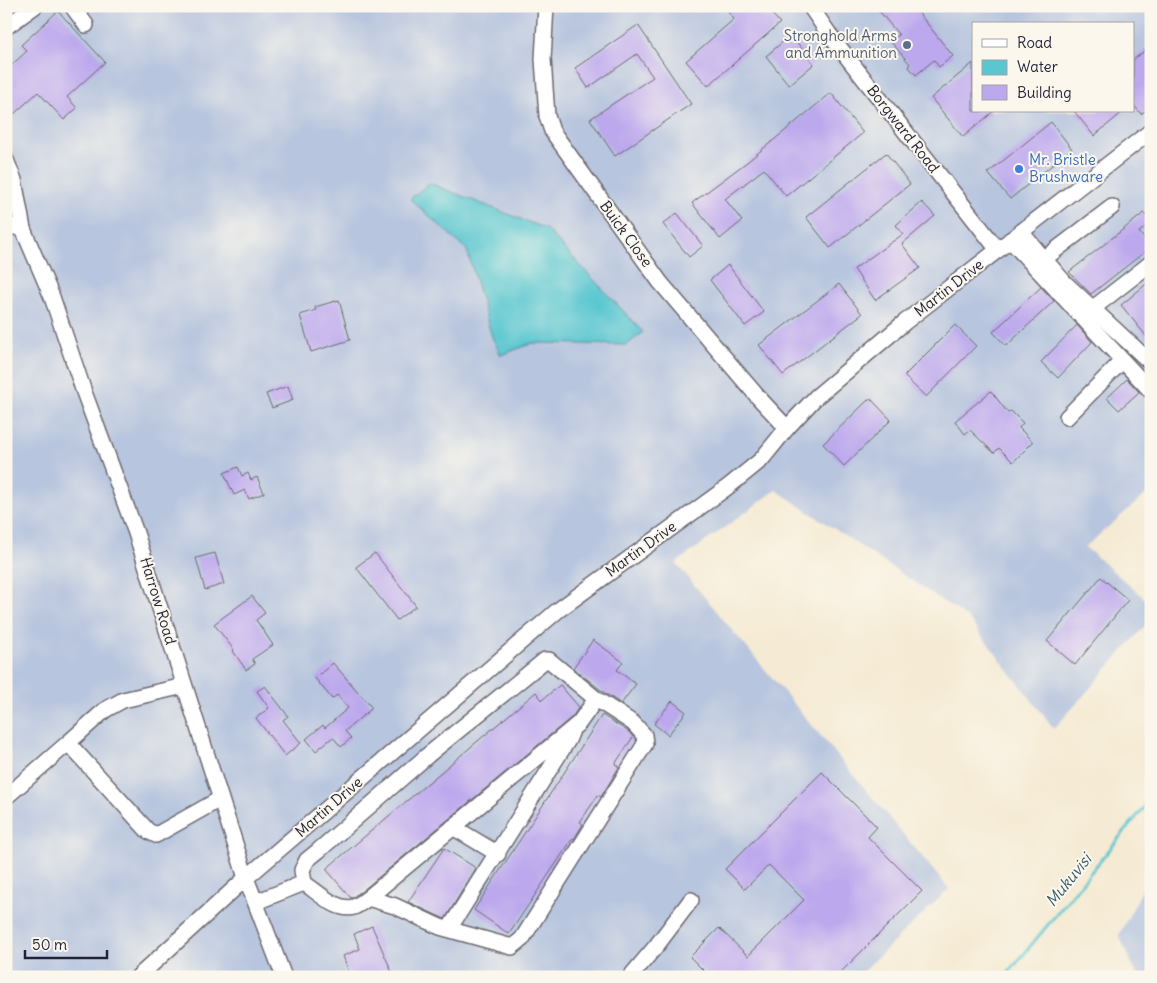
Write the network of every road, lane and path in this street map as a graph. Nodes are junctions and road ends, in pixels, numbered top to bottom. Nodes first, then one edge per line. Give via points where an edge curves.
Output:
1 (35, 6) edge
2 (72, 6) edge
3 (546, 6) edge
4 (810, 6) edge
5 (86, 25) dead end
6 (6, 28) edge
7 (1151, 131) edge
8 (6, 160) edge
9 (1112, 207) dead end
10 (6, 225) edge
11 (24, 229) junction
12 (1010, 241) junction
13 (1044, 259) junction
14 (1151, 263) edge
15 (1092, 308) junction
16 (1122, 361) junction
17 (1151, 363) edge
18 (1151, 391) edge
19 (1067, 417) dead end
20 (787, 428) junction
21 (184, 686) junction
22 (596, 699) junction
23 (579, 723) junction
24 (68, 743) junction
25 (6, 797) edge
26 (220, 799) junction
27 (453, 828) junction
28 (498, 854) junction
29 (246, 878) junction
30 (304, 883) junction
31 (368, 898) junction
32 (691, 900) dead end
33 (256, 902) junction
34 (449, 929) junction
35 (138, 977) edge
36 (284, 977) edge
37 (630, 977) edge

1 - 6 street
2 - 5 street
3 - 20 street, Buick Close via 543,58 547,116 552,131 660,282
4 - 12 street, Borgward Road via 829,34
7 - 12 street, Martin Drive
8 - 11 street, Harrow Road via 14,180
9 - 13 street
10 - 11 street
11 - 21 street, Harrow Road via 52,297 124,499
12 - 13 street
12 - 16 street
12 - 20 street, Martin Drive via 905,322 816,397
13 - 15 street
14 - 15 street
15 - 17 street
16 - 18 street
16 - 19 street
20 - 29 street, Martin Drive via 761,460 730,486 557,611
21 - 24 street via 123,700 104,710
21 - 26 street, Harrow Road
22 - 23 street
22 - 30 street via 545,660 308,860 302,870
22 - 34 street via 633,723 644,735 645,744 522,939 512,947
23 - 27 street
23 - 28 street
24 - 25 street
24 - 26 street via 148,831 156,835
26 - 29 street, Harrow Road
27 - 28 street
27 - 31 street
28 - 34 street
29 - 33 street, Harrow Road
29 - 35 street, Martin Drive
30 - 31 street via 339,907 354,907
30 - 33 street
31 - 34 street
32 - 37 street
33 - 36 street, Harrow Road

